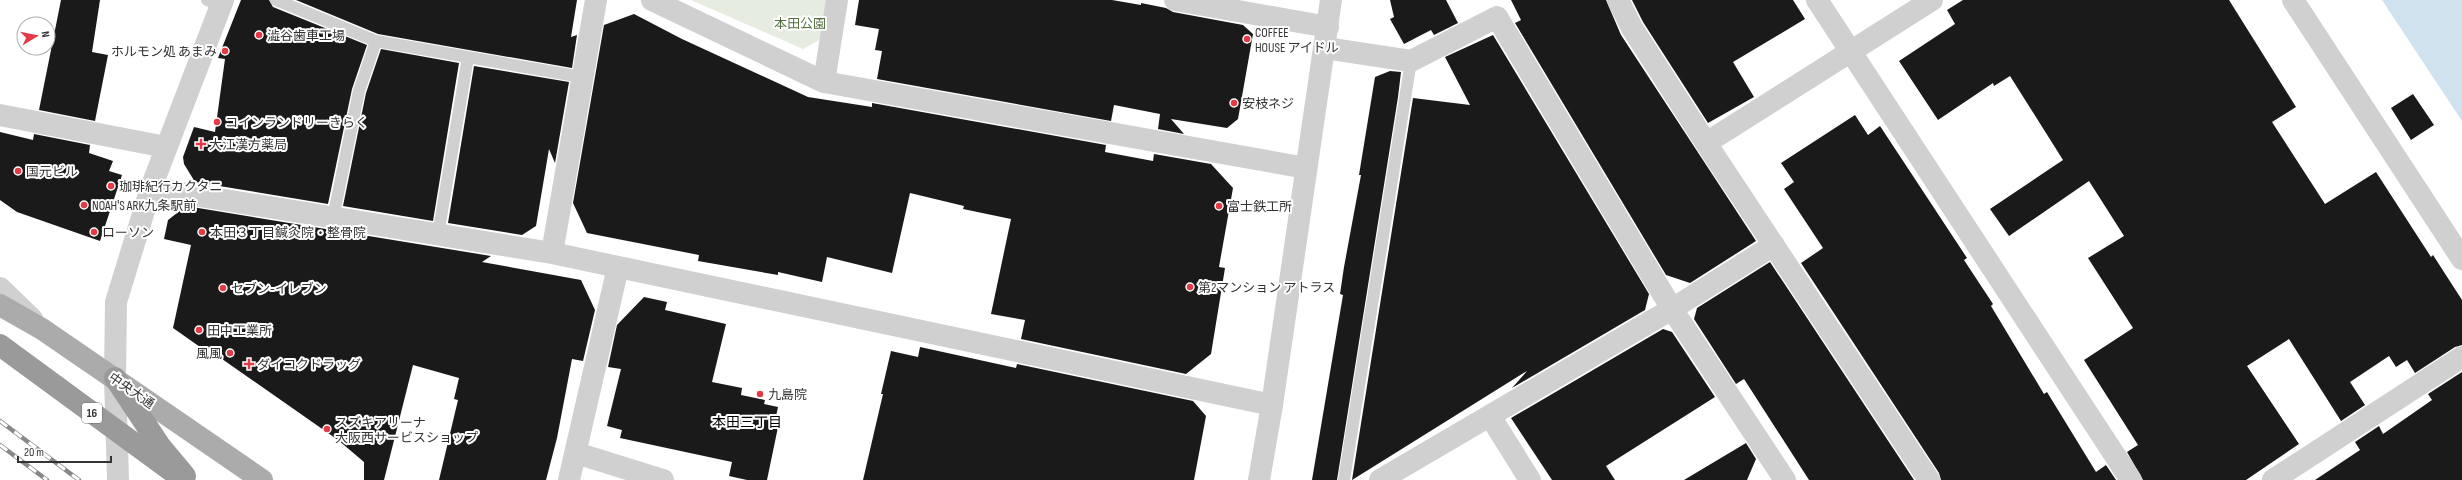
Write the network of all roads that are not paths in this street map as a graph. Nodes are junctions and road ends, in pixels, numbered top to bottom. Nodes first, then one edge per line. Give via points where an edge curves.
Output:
1 (276, 0) edge
2 (596, 0) edge
3 (652, 0) edge
4 (837, 0) edge
5 (1175, 0) edge
6 (1332, 0) edge
7 (1618, 0) edge
8 (1817, 0) edge
9 (1932, 0) edge
10 (2293, 0) edge
11 (217, 2) edge
12 (1328, 27) junction
13 (376, 41) junction
14 (1325, 48) junction
15 (1850, 51) junction
16 (468, 57) junction
17 (1411, 61) junction
18 (582, 77) junction
19 (824, 82) junction
20 (0, 115) edge
21 (1706, 143) junction
22 (166, 147) junction
23 (1306, 168) junction
24 (152, 188) junction
25 (333, 218) junction
26 (438, 235) junction
27 (1774, 245) junction
28 (552, 253) junction
29 (2462, 259) edge
30 (618, 268) junction
31 (0, 288) edge
32 (0, 305) edge
33 (1672, 309) junction
34 (42, 329) junction
35 (0, 345) edge
36 (2462, 357) edge
37 (114, 378) junction
38 (1272, 405) junction
39 (1490, 416) junction
40 (576, 453) junction
41 (118, 480) edge
42 (184, 480) edge
43 (189, 480) edge
44 (262, 480) edge
45 (569, 480) edge
46 (663, 480) edge
47 (1259, 480) edge
48 (1344, 480) edge
49 (1380, 480) edge
50 (1530, 480) edge
51 (1785, 480) edge
52 (1929, 480) edge
53 (2131, 480) edge
54 (2273, 480) edge

1 - 13 lane
2 - 18 street
3 - 19 street
4 - 19 street
5 - 12 street
6 - 12 street
7 - 21 street via 1632,28
8 - 15 street
9 - 15 street
10 - 29 street
11 - 22 street
12 - 14 street
13 - 16 lane
13 - 25 lane via 359,91
14 - 17 street
14 - 23 street
15 - 21 street
15 - 53 street
16 - 18 lane
16 - 26 lane
17 - 33 street via 1497,17
17 - 48 lane
18 - 28 street
19 - 23 street
20 - 22 street
21 - 27 street
22 - 24 street
23 - 38 street
24 - 25 street
24 - 37 street via 116,302
25 - 26 street
26 - 28 street
27 - 33 street
27 - 52 street
28 - 30 street
30 - 38 street
30 - 40 street
31 - 34 street
32 - 34 main road, 中央大通
33 - 39 street
33 - 51 street
34 - 37 main road, 中央大通
35 - 42 highway, 16, bridge
36 - 54 street
37 - 41 street
37 - 43 highway via 160,446
37 - 44 main road, 中央大通
38 - 47 street
39 - 49 street
39 - 50 street
40 - 45 street
40 - 46 street

